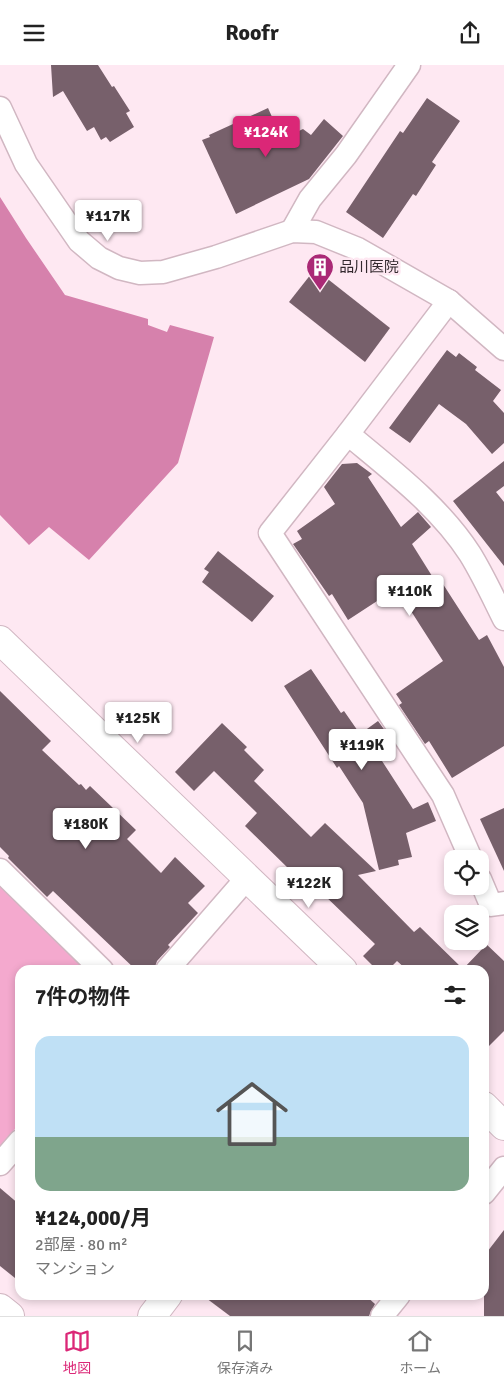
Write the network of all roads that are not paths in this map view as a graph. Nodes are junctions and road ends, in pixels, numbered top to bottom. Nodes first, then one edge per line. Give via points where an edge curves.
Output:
1 (409, 65) edge
2 (0, 109) edge
3 (292, 231) junction
4 (449, 301) junction
5 (504, 349) edge
6 (348, 434) junction
7 (504, 619) edge
8 (0, 640) edge
9 (467, 850) edge
10 (0, 870) edge
11 (246, 878) junction
12 (487, 895) edge
13 (504, 903) edge
14 (97, 965) edge
15 (171, 965) edge
16 (338, 965) edge
17 (489, 1111) edge
18 (504, 1126) edge
19 (15, 1147) edge
20 (0, 1164) edge
21 (504, 1168) edge
22 (489, 1187) edge
23 (164, 1300) edge
24 (395, 1300) edge
25 (0, 1309) edge
26 (10, 1316) edge
27 (152, 1316) edge
28 (382, 1316) edge

1 - 3 street via 346,155 310,199
2 - 3 street via 26,164 79,241 99,258 119,268 140,273 163,272
3 - 4 street via 316,232 358,249
4 - 5 street
4 - 6 street
6 - 7 street via 440,516 470,554
6 - 9 street via 270,533 443,795
8 - 11 street
10 - 14 street
11 - 15 street
11 - 16 street
12 - 13 street via 491,905
17 - 18 street
19 - 20 street
21 - 22 street
23 - 27 street
24 - 28 street
25 - 26 street

